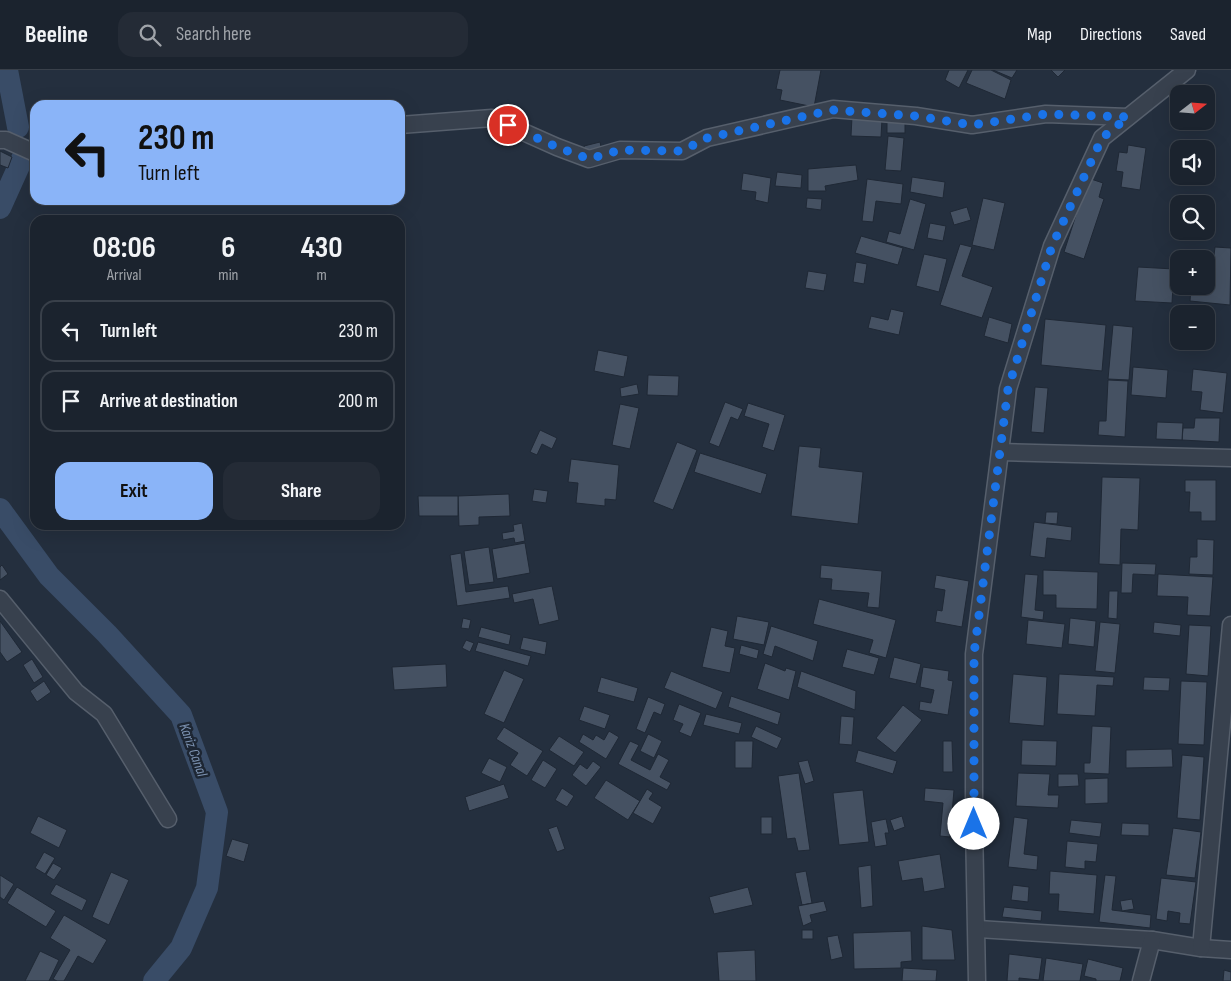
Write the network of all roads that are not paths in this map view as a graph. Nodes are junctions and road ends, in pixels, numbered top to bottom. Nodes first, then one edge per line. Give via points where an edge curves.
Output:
1 (1182, 72) edge
2 (1128, 117) junction
3 (405, 125) edge
4 (0, 140) edge
5 (30, 151) edge
6 (1000, 452) junction
7 (1231, 458) edge
8 (0, 599) edge
9 (1231, 625) edge
10 (168, 819) dead end
11 (978, 929) junction
12 (1152, 940) junction
13 (1201, 948) junction
14 (1231, 950) edge
15 (977, 981) edge
16 (1141, 981) edge

1 - 2 street
2 - 3 street via 1046,114 972,125 916,116 832,110 707,138 682,151 620,150 589,159 492,118
2 - 6 street via 1102,138 1052,246 1008,389
4 - 5 street
6 - 7 street
6 - 11 street via 974,654
8 - 10 street via 76,692 104,714
9 - 13 street
11 - 12 street
11 - 15 street
12 - 13 street
12 - 16 street
13 - 14 street

